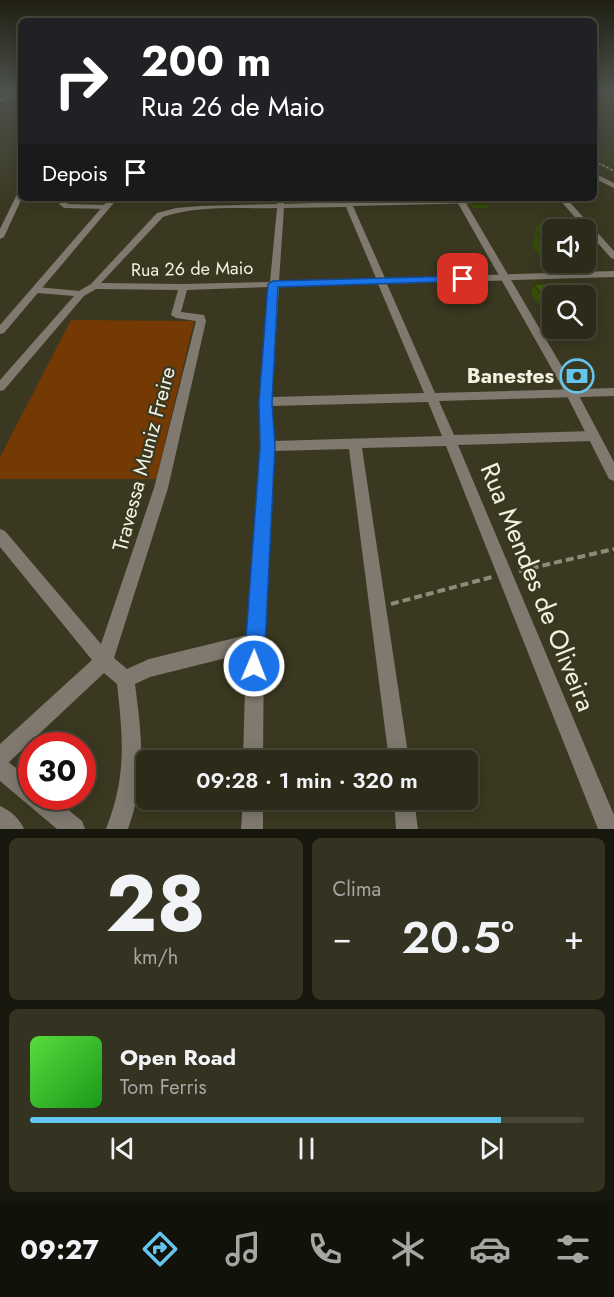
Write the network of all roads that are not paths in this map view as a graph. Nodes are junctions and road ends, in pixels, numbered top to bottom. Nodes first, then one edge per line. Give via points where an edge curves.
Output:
1 (597, 176) edge
2 (614, 186) edge
3 (18, 198) edge
4 (66, 201) edge
5 (111, 201) edge
6 (202, 201) edge
7 (348, 201) edge
8 (461, 201) edge
9 (565, 201) edge
10 (280, 202) edge
11 (106, 207) junction
12 (200, 208) junction
13 (0, 237) edge
14 (614, 256) edge
15 (614, 274) edge
16 (503, 278) junction
17 (383, 281) junction
18 (273, 284) junction
19 (94, 286) junction
20 (183, 287) junction
21 (37, 290) junction
22 (81, 294) junction
23 (0, 331) edge
24 (0, 387) edge
25 (614, 392) edge
26 (572, 394) junction
27 (432, 399) junction
28 (266, 402) junction
29 (593, 436) junction
30 (450, 440) junction
31 (355, 442) junction
32 (267, 446) junction
33 (614, 475) edge
34 (0, 536) edge
35 (255, 642) junction
36 (104, 661) junction
37 (125, 679) junction
38 (253, 750) edge
39 (398, 750) edge
40 (0, 757) edge
41 (0, 768) edge
42 (18, 783) edge
43 (51, 810) edge
44 (253, 810) edge
45 (405, 810) edge
46 (0, 817) edge
47 (13, 829) edge
48 (74, 829) edge
49 (117, 829) edge
50 (252, 829) edge
51 (408, 829) edge
52 (609, 829) edge

1 - 2 street
3 - 13 street
4 - 11 street via 64,206
5 - 11 street
6 - 12 street
7 - 10 street
7 - 17 street, Rua Mendes de Oliveira
8 - 16 street
9 - 14 street
10 - 12 street
10 - 18 street
11 - 21 street
12 - 19 street via 160,215
15 - 16 street, Rua 26 de Maio
16 - 17 street, Rua 26 de Maio
16 - 26 street
17 - 18 street, Rua 26 de Maio
17 - 27 street, Rua Mendes de Oliveira
18 - 20 street, Rua 26 de Maio
18 - 28 street
19 - 20 street, Rua 26 de Maio
19 - 22 street
20 - 36 street, Travessa Muniz Freire via 176,315 196,315 201,321 161,488
21 - 22 street
21 - 23 street
22 - 24 street
25 - 26 street
26 - 27 street
26 - 29 street
27 - 28 street
27 - 30 street, Rua Mendes de Oliveira
28 - 32 street
29 - 30 street
29 - 33 street
30 - 31 street
30 - 52 street, Rua Mendes de Oliveira
31 - 32 street
31 - 39 street
32 - 35 street
34 - 36 street
35 - 37 street via 149,668
35 - 38 street
36 - 37 street
36 - 40 street
37 - 49 street via 135,759 128,803
41 - 42 street
43 - 48 street
44 - 50 street
45 - 51 street
46 - 47 street

